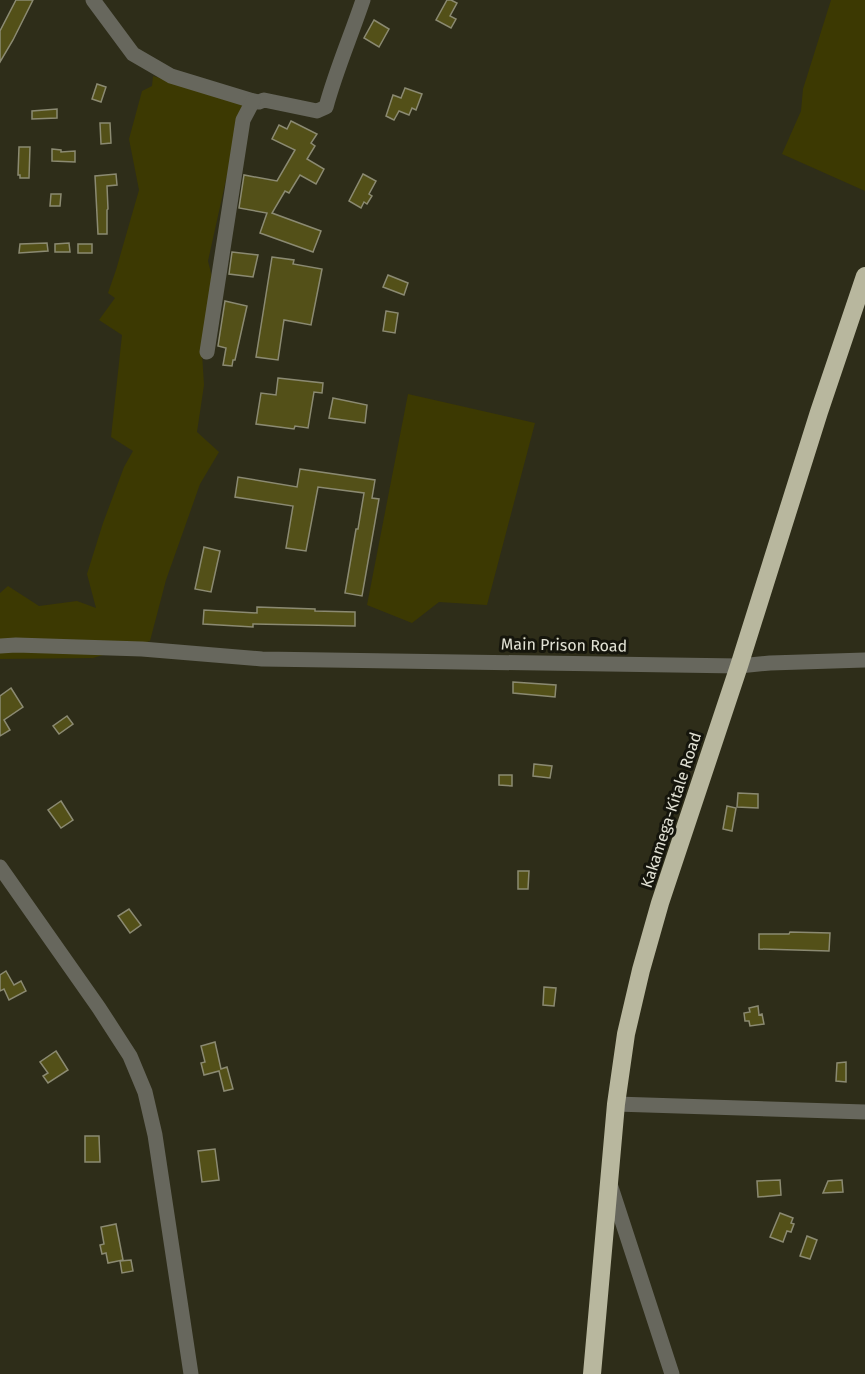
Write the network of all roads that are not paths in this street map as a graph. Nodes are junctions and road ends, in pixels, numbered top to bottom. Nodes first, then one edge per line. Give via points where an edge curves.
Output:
1 (93, 0) edge
2 (363, 0) edge
3 (253, 101) junction
4 (865, 276) edge
5 (207, 352) dead end
6 (0, 646) edge
7 (865, 660) edge
8 (739, 666) junction
9 (0, 867) edge
10 (616, 1104) junction
11 (865, 1112) edge
12 (609, 1181) junction
13 (191, 1374) edge
14 (592, 1374) edge
15 (672, 1374) edge

1 - 3 street via 133,54 171,76
2 - 3 street via 326,106 317,111
3 - 5 street via 243,120
4 - 8 highway, Kakamega-Kitale Road
6 - 8 street, Main Prison Road via 142,649 262,659
7 - 8 street, Main Prison Road
8 - 10 highway, Kakamega-Kitale Road via 641,970 626,1034
9 - 13 street via 130,1056 145,1092
10 - 11 street
10 - 12 highway, Kakamega-Kitale Road
12 - 14 highway, Kakamega-Kitale Road
12 - 15 street

